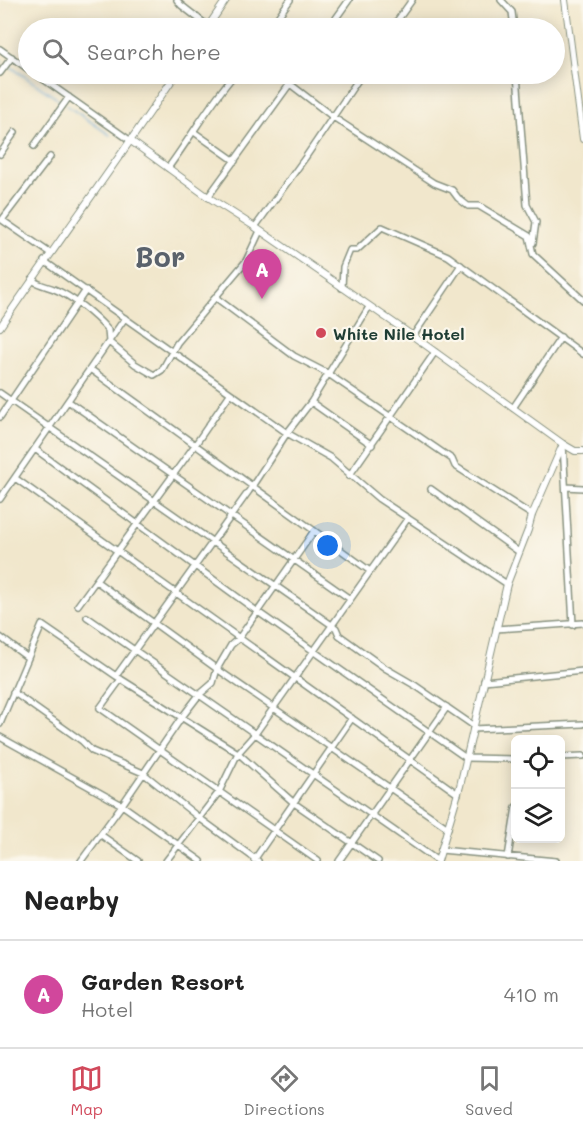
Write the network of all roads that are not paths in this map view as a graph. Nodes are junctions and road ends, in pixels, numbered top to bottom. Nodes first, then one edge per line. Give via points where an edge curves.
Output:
1 (177, 0) edge
2 (226, 0) edge
3 (290, 0) edge
4 (349, 0) edge
5 (412, 0) edge
6 (501, 0) edge
7 (565, 0) edge
8 (196, 18) edge
9 (213, 18) edge
10 (277, 18) edge
11 (336, 18) edge
12 (400, 18) edge
13 (513, 18) edge
14 (0, 49) edge
15 (12, 57) junction
16 (18, 62) edge
17 (0, 73) edge
18 (50, 84) edge
19 (169, 84) edge
20 (226, 84) edge
21 (290, 84) joint
22 (355, 84) edge
23 (518, 84) edge
24 (69, 97) junction
25 (333, 117) junction
26 (15, 132) dead end
27 (194, 132) junction
28 (583, 139) edge
29 (131, 141) junction
30 (34, 146) dead end
31 (0, 154) edge
32 (50, 157) dead end
33 (235, 161) junction
34 (168, 168) junction
35 (208, 197) junction
36 (1, 220) edge
37 (258, 229) junction
38 (50, 253) junction
39 (533, 254) junction
40 (44, 261) junction
41 (461, 265) junction
42 (32, 280) junction
43 (342, 288) junction
44 (86, 290) junction
45 (216, 297) junction
46 (583, 300) edge
47 (78, 303) junction
48 (369, 307) junction
49 (125, 318) junction
50 (0, 327) edge
51 (413, 336) junction
52 (561, 337) junction
53 (108, 342) junction
54 (172, 350) junction
55 (435, 352) junction
56 (583, 354) edge
57 (90, 369) junction
58 (327, 373) junction
59 (0, 393) edge
60 (230, 394) junction
61 (11, 401) junction
62 (68, 401) junction
63 (311, 402) junction
64 (513, 408) junction
65 (0, 417) edge
66 (391, 417) junction
67 (50, 428) junction
68 (287, 433) junction
69 (563, 444) junction
70 (195, 445) junction
71 (372, 445) junction
72 (35, 449) junction
73 (583, 451) edge
74 (174, 475) junction
75 (349, 476) junction
76 (15, 478) junction
77 (253, 486) junction
78 (566, 487) junction
79 (583, 488) edge
80 (431, 489) dead end
81 (0, 499) edge
82 (154, 502) junction
83 (232, 515) junction
84 (532, 515) junction
85 (408, 518) junction
86 (138, 524) junction
87 (314, 531) junction
88 (212, 542) junction
89 (118, 551) junction
90 (519, 552) junction
91 (294, 559) junction
92 (195, 565) junction
93 (370, 571) junction
94 (96, 580) junction
95 (507, 584) junction
96 (276, 586) junction
97 (175, 592) junction
98 (350, 599) junction
99 (78, 605) dead end
100 (258, 612) junction
101 (87, 617) dead end
102 (154, 621) junction
103 (332, 624) junction
104 (583, 624) edge
105 (573, 625) junction
106 (496, 628) junction
107 (0, 637) edge
108 (239, 638) junction
109 (134, 649) junction
110 (313, 651) junction
111 (28, 658) junction
112 (217, 669) junction
113 (583, 671) edge
114 (119, 677) junction
115 (294, 677) junction
116 (484, 681) junction
117 (13, 693) junction
118 (199, 695) junction
119 (447, 707) junction
120 (273, 708) junction
121 (182, 717) junction
122 (352, 718) junction
123 (0, 724) edge
124 (583, 724) edge
125 (474, 728) junction
126 (429, 732) junction
127 (255, 734) junction
128 (0, 737) edge
129 (331, 748) junction
130 (160, 750) junction
131 (238, 753) junction
132 (583, 756) edge
133 (565, 757) edge
134 (466, 758) junction
135 (511, 759) edge
136 (411, 761) junction
137 (142, 773) junction
138 (314, 774) junction
139 (391, 789) junction
140 (219, 792) junction
141 (458, 794) junction
142 (294, 803) junction
143 (122, 805) junction
144 (372, 815) junction
145 (198, 817) junction
146 (448, 828) junction
147 (274, 830) junction
148 (101, 835) junction
149 (511, 838) edge
150 (352, 843) junction
151 (177, 845) junction
152 (441, 849) junction
153 (508, 857) junction
154 (255, 860) edge
155 (81, 861) edge
156 (138, 861) edge
157 (166, 861) edge
158 (201, 861) edge
159 (318, 861) edge
160 (339, 861) edge
161 (378, 861) edge
162 (438, 861) edge
163 (556, 861) edge

1 - 8 street
2 - 9 street
3 - 10 street
4 - 11 street
5 - 12 street
6 - 13 street
7 - 28 street
14 - 15 street
15 - 16 street
15 - 17 street
18 - 24 street
19 - 29 street
20 - 27 street
21 - 25 street
21 - 33 street
22 - 25 street
23 - 39 street via 527,205 536,222
24 - 29 street
24 - 30 street
25 - 37 street
25 - 39 street via 434,183 452,190 468,206 479,206 529,236
26 - 31 street
27 - 33 street
27 - 34 street
29 - 34 street
29 - 38 street
32 - 36 street
33 - 35 street
34 - 35 street
35 - 37 street
36 - 38 street
37 - 43 street
37 - 45 street via 246,261
38 - 40 street
39 - 46 street
40 - 42 street
40 - 44 street
41 - 43 street via 382,227 357,250 350,250 343,267
41 - 51 street
41 - 52 street
42 - 47 street
42 - 50 street
43 - 48 street
44 - 47 street
44 - 49 street
45 - 54 street
45 - 58 street via 294,356
47 - 53 street via 108,330
47 - 61 street
48 - 51 street
48 - 58 street
49 - 53 street
49 - 54 street
51 - 55 street
52 - 56 street
52 - 64 street
53 - 54 street via 154,375 162,370
53 - 57 street
54 - 60 street
55 - 64 street
55 - 66 street
57 - 62 street
57 - 70 street
58 - 63 street
58 - 66 street
59 - 61 street
60 - 68 street
60 - 70 street
61 - 65 street
61 - 67 street
62 - 67 street
62 - 74 street
63 - 68 street
63 - 71 street
64 - 69 street
66 - 71 street
66 - 84 street via 452,459 454,466
67 - 72 street
67 - 82 street
68 - 75 street via 324,453
68 - 77 street
69 - 73 street
69 - 78 street
69 - 84 street
70 - 74 street
70 - 77 street
71 - 75 street
72 - 76 street
72 - 86 street
74 - 82 street
74 - 83 street
75 - 85 street
76 - 81 street
76 - 89 street
77 - 83 street
77 - 87 street
78 - 79 street
78 - 105 street
80 - 90 street
82 - 86 street
82 - 88 street
83 - 88 street
83 - 91 street
84 - 90 street
85 - 93 street
85 - 95 street
86 - 89 street
86 - 92 street
87 - 91 street
87 - 93 street
88 - 92 street
88 - 96 street
89 - 94 street
89 - 97 street
90 - 95 street
91 - 96 street
91 - 98 street
92 - 97 street
92 - 100 street
93 - 98 street
94 - 99 street
94 - 102 street
95 - 106 street
96 - 100 street
96 - 103 street
97 - 102 street
97 - 108 street
98 - 103 street
100 - 108 street
100 - 110 street
101 - 109 street
102 - 109 street
102 - 112 street
103 - 110 street
103 - 119 street via 339,635 384,668
104 - 105 street
105 - 106 street
106 - 116 street
107 - 111 street
108 - 112 street
108 - 115 street
109 - 114 street
109 - 118 street
110 - 115 street
110 - 126 street
111 - 114 street via 42,625
111 - 117 street
112 - 118 street via 213,683
112 - 120 street
113 - 116 street
114 - 121 street
114 - 130 street via 100,708
115 - 120 street
115 - 122 street
116 - 125 street
117 - 123 street
117 - 137 street via 92,751
118 - 121 street
118 - 127 street
119 - 125 street
119 - 126 street
120 - 127 street
120 - 129 street
121 - 130 street
121 - 131 street
122 - 129 street
122 - 136 street
124 - 125 street
125 - 134 street
126 - 134 street
126 - 136 street
127 - 131 street
127 - 138 street
128 - 143 street
129 - 138 street
129 - 139 street
130 - 137 street
130 - 140 street
131 - 140 street
131 - 142 street
132 - 133 street
134 - 135 street
134 - 141 street
136 - 139 street
136 - 141 street
137 - 143 street
137 - 145 street
138 - 142 street
138 - 144 street
139 - 144 street
139 - 146 street
140 - 145 street
140 - 147 street
141 - 146 street
142 - 147 street
142 - 150 street
143 - 148 street
143 - 151 street
144 - 150 street
144 - 162 street
145 - 151 street
145 - 154 street
146 - 152 street
147 - 154 street
147 - 159 street
148 - 155 street
148 - 156 street
149 - 153 street
150 - 160 street
150 - 161 street
151 - 157 street
151 - 158 street
152 - 153 street
152 - 162 street
153 - 163 street

